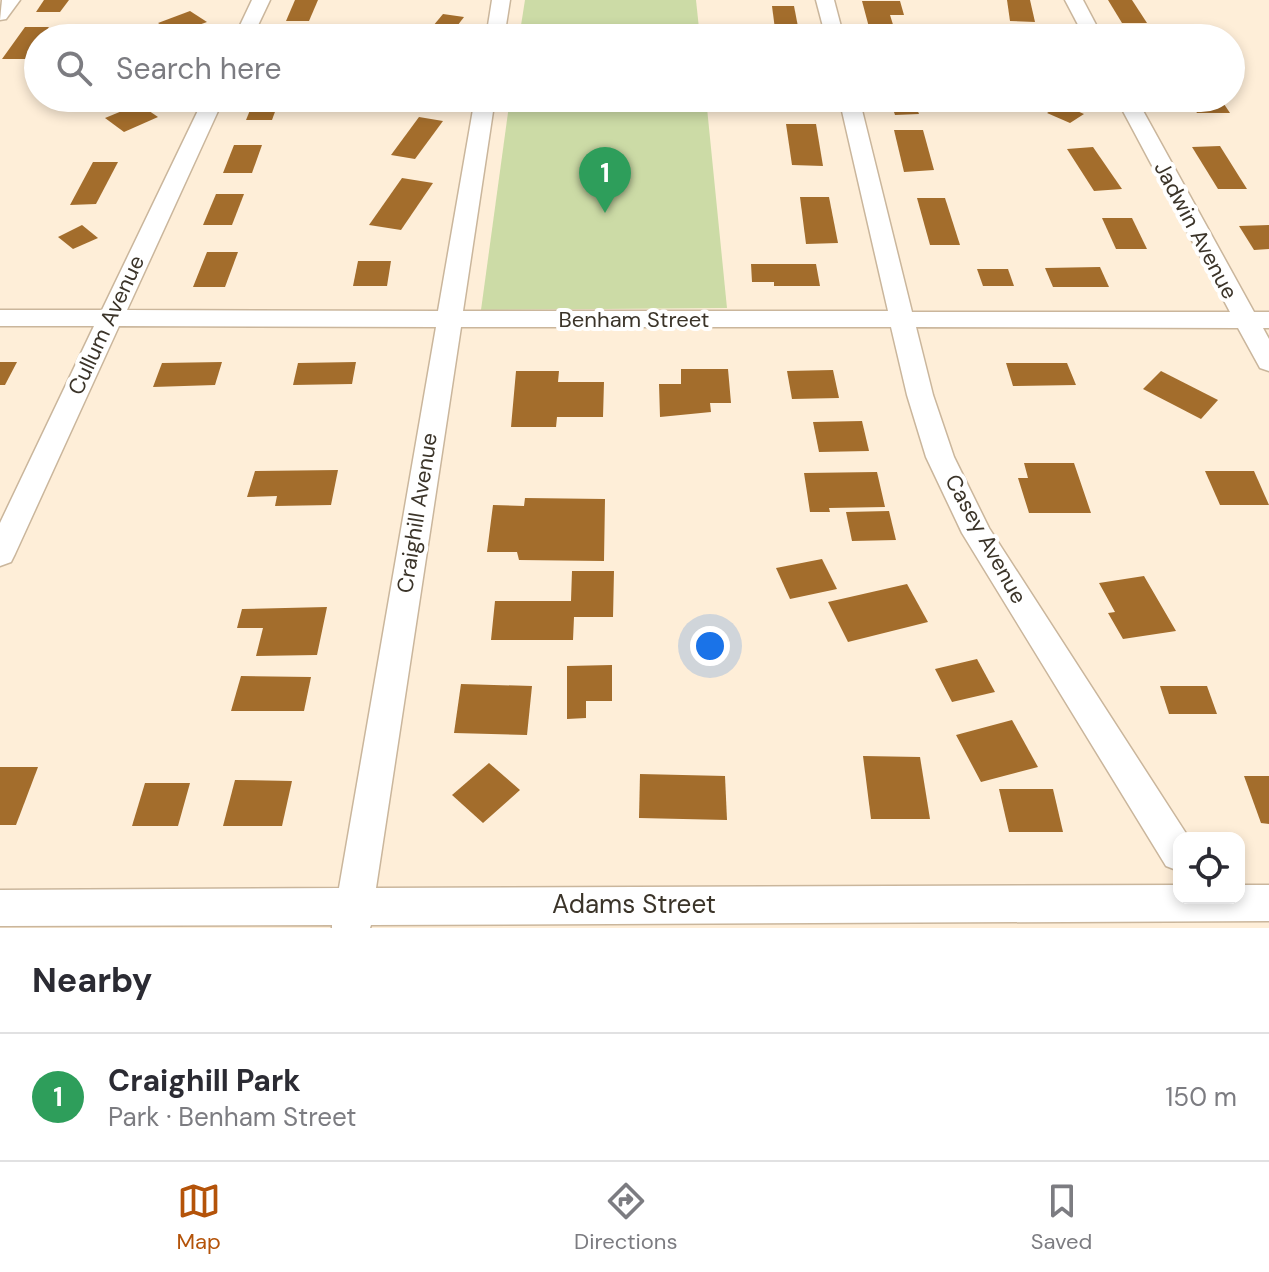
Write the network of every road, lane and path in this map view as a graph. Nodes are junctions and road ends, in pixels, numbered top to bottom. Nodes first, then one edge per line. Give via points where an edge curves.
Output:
1 (11, 0) edge
2 (261, 0) edge
3 (501, 0) edge
4 (825, 0) edge
5 (1074, 0) edge
6 (0, 15) edge
7 (250, 24) edge
8 (497, 24) edge
9 (831, 24) edge
10 (1087, 24) edge
11 (207, 112) edge
12 (483, 112) edge
13 (852, 112) edge
14 (1134, 112) edge
15 (0, 318) edge
16 (108, 318) junction
17 (449, 319) junction
18 (902, 319) junction
19 (1256, 320) edge
20 (1269, 362) edge
21 (0, 554) edge
22 (1173, 844) edge
23 (1269, 903) edge
24 (0, 908) edge
25 (1214, 910) edge
26 (352, 916) edge

1 - 6 street
2 - 7 street
3 - 8 street
4 - 9 street
5 - 10 street
11 - 16 street, Cullum Avenue
12 - 17 street, Craighill Avenue
13 - 18 street, Casey Avenue
14 - 19 street, Jadwin Avenue
15 - 16 street, Benham Street
16 - 17 street, Benham Street
16 - 21 street, Cullum Avenue
17 - 18 street, Benham Street
17 - 26 street, Craighill Avenue
18 - 19 street, Benham Street
18 - 22 street, Casey Avenue via 940,457 977,533
19 - 20 street, Jadwin Avenue
23 - 25 street, Adams Street
24 - 26 street, Adams Street
25 - 26 street, Adams Street

